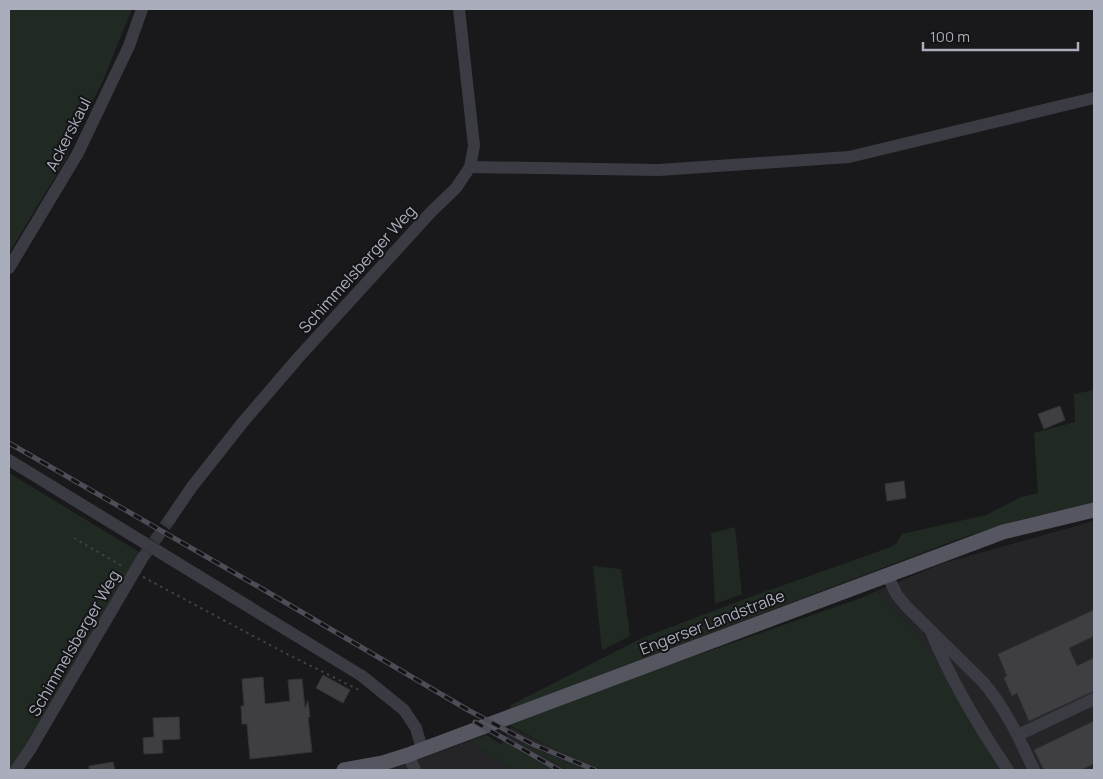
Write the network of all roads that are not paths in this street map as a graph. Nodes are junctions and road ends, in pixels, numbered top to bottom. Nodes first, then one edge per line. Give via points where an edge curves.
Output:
1 (142, 9) edge
2 (458, 9) edge
3 (1094, 98) edge
4 (470, 167) junction
5 (9, 268) edge
6 (9, 460) edge
7 (1094, 510) edge
8 (170, 519) tunnel mouth
9 (143, 557) tunnel mouth
10 (887, 575) junction
11 (930, 629) junction
12 (1094, 699) edge
13 (1018, 735) junction
14 (415, 752) junction
15 (16, 770) edge
16 (344, 770) edge
17 (415, 770) edge
18 (1008, 770) edge
19 (1034, 770) edge

1 - 5 street, Ackerskaul via 129,46 78,153
2 - 4 street, Schimmelsberger Weg via 474,146
3 - 4 street via 849,157 659,170
4 - 8 street, Schimmelsberger Weg via 456,188 274,386 191,488
6 - 14 street via 362,676 404,710 416,728
7 - 10 main road, Engerser Landstraße via 1003,532
9 - 15 street, Schimmelsberger Weg
10 - 11 street via 898,595
10 - 14 main road, Engerser Landstraße
11 - 13 street via 993,694
11 - 18 street via 949,674
12 - 13 street
13 - 19 street
14 - 16 main road, Engerser Landstraße
14 - 17 street via 410,764

